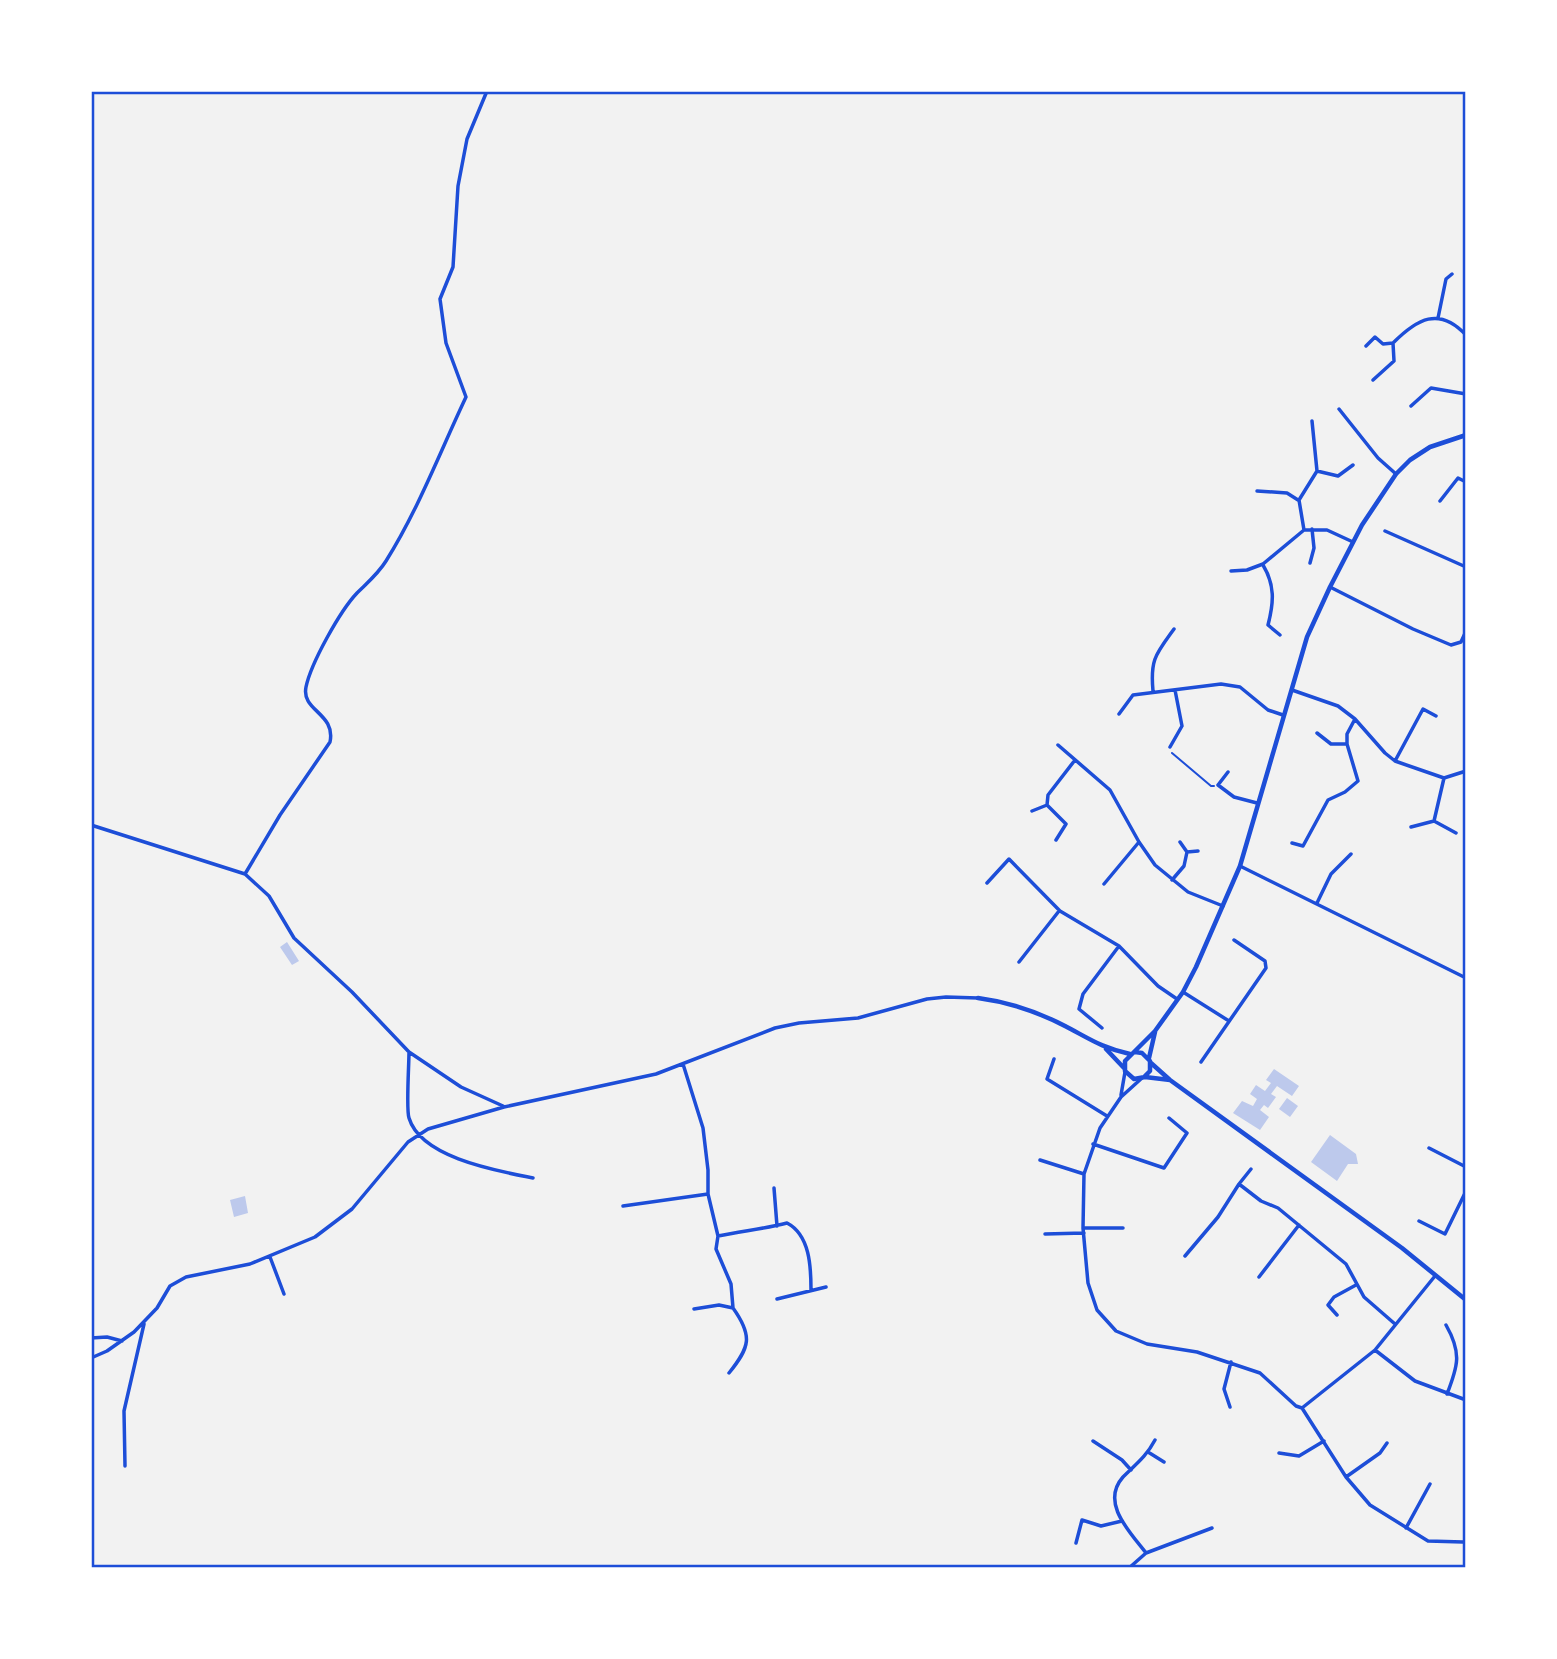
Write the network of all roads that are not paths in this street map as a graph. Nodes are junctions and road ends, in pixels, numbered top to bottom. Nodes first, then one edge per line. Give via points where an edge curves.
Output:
1 (487, 91) edge
2 (1452, 274) dead end
3 (1438, 318) junction
4 (1466, 335) edge
5 (1393, 344) junction
6 (1366, 346) dead end
7 (1373, 380) dead end
8 (1466, 394) edge
9 (1411, 406) dead end
10 (1339, 409) dead end
11 (1312, 421) dead end
12 (1466, 435) edge
13 (1353, 464) dead end
14 (1317, 471) junction
15 (1396, 474) junction
16 (1466, 482) edge
17 (1257, 491) dead end
18 (1299, 500) junction
19 (1440, 501) dead end
20 (1312, 529) junction
21 (1304, 530) junction
22 (1385, 531) dead end
23 (1353, 542) junction
24 (1310, 563) dead end
25 (1263, 564) junction
26 (1466, 567) edge
27 (1231, 571) dead end
28 (1329, 587) junction
29 (1174, 629) dead end
30 (1466, 631) edge
31 (1280, 635) dead end
32 (1175, 689) junction
33 (1291, 690) junction
34 (1153, 691) junction
35 (1119, 714) dead end
36 (1283, 715) junction
37 (1436, 716) dead end
38 (1355, 719) junction
39 (1317, 733) dead end
40 (1347, 744) junction
41 (1058, 745) dead end
42 (1170, 747) road end
43 (1076, 760) junction
44 (1395, 761) junction
45 (1466, 771) edge
46 (1228, 772) dead end
47 (1444, 778) junction
48 (1257, 803) junction
49 (1047, 805) junction
50 (1032, 811) dead end
51 (1434, 821) junction
52 (91, 825) edge
53 (1411, 827) dead end
54 (1457, 833) dead end
55 (1056, 839) dead end
56 (1139, 842) junction
57 (1180, 842) dead end
58 (1292, 843) dead end
59 (1198, 851) dead end
60 (1187, 852) junction
61 (1352, 854) dead end
62 (1240, 866) junction
63 (245, 874) junction
64 (1172, 880) junction
65 (987, 883) dead end
66 (1104, 884) dead end
67 (1317, 903) junction
68 (1223, 906) junction
69 (1060, 911) junction
70 (1234, 940) dead end
71 (1119, 946) junction
72 (1019, 962) dead end
73 (1466, 978) edge
74 (1183, 992) junction
75 (978, 999) joint
76 (1178, 1000) junction
77 (1229, 1021) junction
78 (1102, 1028) dead end
79 (1155, 1031) junction
80 (1105, 1049) junction
81 (409, 1052) junction
82 (1132, 1053) junction
83 (1054, 1059) dead end
84 (1150, 1061) junction
85 (1200, 1062) dead end
86 (682, 1064) junction
87 (1125, 1069) junction
88 (1143, 1078) junction
89 (1170, 1080) junction
90 (1121, 1097) junction
91 (504, 1107) junction
92 (1107, 1116) junction
93 (1169, 1118) dead end
94 (418, 1134) junction
95 (1093, 1144) junction
96 (1430, 1148) dead end
97 (1040, 1160) dead end
98 (1466, 1167) edge
99 (1251, 1169) dead end
100 (1084, 1174) junction
101 (533, 1178) dead end
102 (1240, 1184) junction
103 (774, 1188) dead end
104 (1466, 1191) edge
105 (708, 1194) junction
106 (623, 1206) dead end
107 (1419, 1221) dead end
108 (1299, 1225) junction
109 (778, 1226) junction
110 (1123, 1228) dead end
111 (1083, 1231) junction
112 (1045, 1234) dead end
113 (718, 1236) junction
114 (1185, 1256) dead end
115 (270, 1257) junction
116 (1435, 1276) junction
117 (1259, 1277) dead end
118 (1356, 1285) junction
119 (826, 1287) dead end
120 (811, 1290) junction
121 (284, 1294) dead end
122 (777, 1299) dead end
123 (1466, 1300) edge
124 (733, 1308) junction
125 (694, 1309) dead end
126 (1337, 1315) dead end
127 (145, 1322) junction
128 (1395, 1324) junction
129 (1446, 1325) dead end
130 (91, 1338) edge
131 (122, 1341) junction
132 (1375, 1350) junction
133 (91, 1358) edge
134 (1231, 1362) junction
135 (729, 1373) dead end
136 (1447, 1394) junction
137 (1466, 1400) edge
138 (1230, 1407) dead end
139 (1302, 1408) junction
140 (1155, 1440) dead end
141 (1093, 1441) dead end
142 (1324, 1441) junction
143 (1387, 1443) dead end
144 (1149, 1452) junction
145 (1279, 1453) dead end
146 (1164, 1462) dead end
147 (125, 1466) dead end
148 (1131, 1470) junction
149 (1346, 1477) junction
150 (1430, 1483) dead end
151 (1122, 1521) junction
152 (1212, 1528) dead end
153 (1406, 1528) junction
154 (1463, 1542) dead end
155 (1076, 1543) dead end
156 (1146, 1553) junction
157 (1129, 1568) edge

1 - 63 street via 467,139 458,187 453,267 440,299 446,343 466,397 401,536 384,564 348,604 325,644 305,691 330,724 330,742
2 - 3 street via 1446,279
3 - 4 street via 1458,326
3 - 5 street via 1421,320
5 - 6 street via 1383,345 1375,337
5 - 7 street via 1394,361
8 - 9 street via 1431,388
10 - 15 street
11 - 14 street
12 - 15 street via 1430,447
13 - 14 street via 1338,476
14 - 18 street
15 - 23 street
16 - 19 street via 1458,478
17 - 18 street via 1287,493
18 - 21 street
20 - 21 street
20 - 23 street via 1327,530
20 - 24 street
21 - 25 street
22 - 26 street
23 - 28 street
25 - 27 street
25 - 31 street via 1271,578 1274,603 1268,625
28 - 30 street via 1451,645 1461,642
28 - 33 street
29 - 34 street via 1156,653 1151,669
32 - 34 street
32 - 36 street via 1221,684 1240,688 1268,710
32 - 42 street via 1182,726
33 - 36 street
33 - 38 street via 1338,706
34 - 35 street via 1133,695
36 - 48 street
37 - 44 street via 1423,709
38 - 40 street
38 - 44 street
39 - 40 street via 1331,744
40 - 58 street via 1358,780 1328,800 1303,846
41 - 43 street
43 - 49 street via 1048,796
43 - 56 street via 1110,790
44 - 47 street
45 - 47 street
46 - 48 street via 1218,785 1234,797
47 - 51 street
48 - 62 street
49 - 50 street
49 - 55 street via 1066,824
51 - 53 street
51 - 54 street
52 - 63 street
56 - 64 street
56 - 66 street
57 - 60 street
59 - 60 street
60 - 64 street via 1184,866
61 - 67 street via 1331,874
62 - 67 street
62 - 68 street
63 - 81 street via 268,897 294,938
64 - 68 street
65 - 69 street via 1009,859
67 - 73 street
68 - 74 street
69 - 71 street
69 - 72 street
70 - 77 street via 1265,961 1266,968
71 - 76 street
71 - 78 street via 1083,994 1079,1009
74 - 76 street
74 - 77 street
75 - 80 street via 1028,1010
75 - 86 street via 927,999 858,1018 775,1028
76 - 79 street
77 - 85 street
79 - 82 street
79 - 84 street
80 - 82 street
80 - 87 street
81 - 91 street via 466,1090
81 - 94 street via 408,1117
82 - 84 street via 1143,1053
82 - 87 street
83 - 92 street via 1046,1079
84 - 88 street via 1150,1071
84 - 89 street
86 - 91 street via 627,1082
86 - 105 street via 703,1128
87 - 88 street via 1134,1079
87 - 90 street
88 - 89 street
88 - 90 street
89 - 116 street
90 - 92 street
91 - 94 street
92 - 95 street
93 - 95 street via 1187,1133 1164,1168
94 - 101 street via 477,1167
94 - 115 street via 352,1209 315,1237
95 - 100 street
96 - 98 street
97 - 100 street
99 - 102 street
100 - 111 street
102 - 108 street
102 - 114 street
103 - 109 street
104 - 107 street via 1445,1234
105 - 106 street
105 - 113 street
108 - 117 street
108 - 118 street via 1346,1264
109 - 113 street
109 - 120 street via 787,1223 796,1228 805,1244
110 - 111 street
111 - 112 street
111 - 134 street via 1088,1283 1097,1310 1116,1331 1147,1344
113 - 124 street via 716,1249 731,1284
115 - 121 street
115 - 127 street via 186,1277 170,1286
116 - 123 street
116 - 128 street
118 - 126 street via 1328,1305
118 - 128 street
119 - 120 street
120 - 122 street
124 - 125 street
124 - 135 street via 747,1331 744,1354
127 - 131 street
127 - 147 street via 124,1411
128 - 132 street
129 - 136 street via 1454,1338 1458,1366
130 - 131 street
131 - 133 street
132 - 136 street via 1415,1381
132 - 139 street
134 - 138 street via 1224,1389
134 - 139 street via 1261,1373
136 - 137 street
139 - 142 street
140 - 144 street
141 - 148 street
142 - 145 street via 1299,1456
142 - 149 street
143 - 149 street
144 - 146 street
144 - 148 street
148 - 151 street via 1114,1493
149 - 153 street via 1370,1505
150 - 153 street
151 - 155 street via 1101,1526 1083,1520
151 - 156 street
152 - 156 street
153 - 154 street via 1428,1541
156 - 157 street

